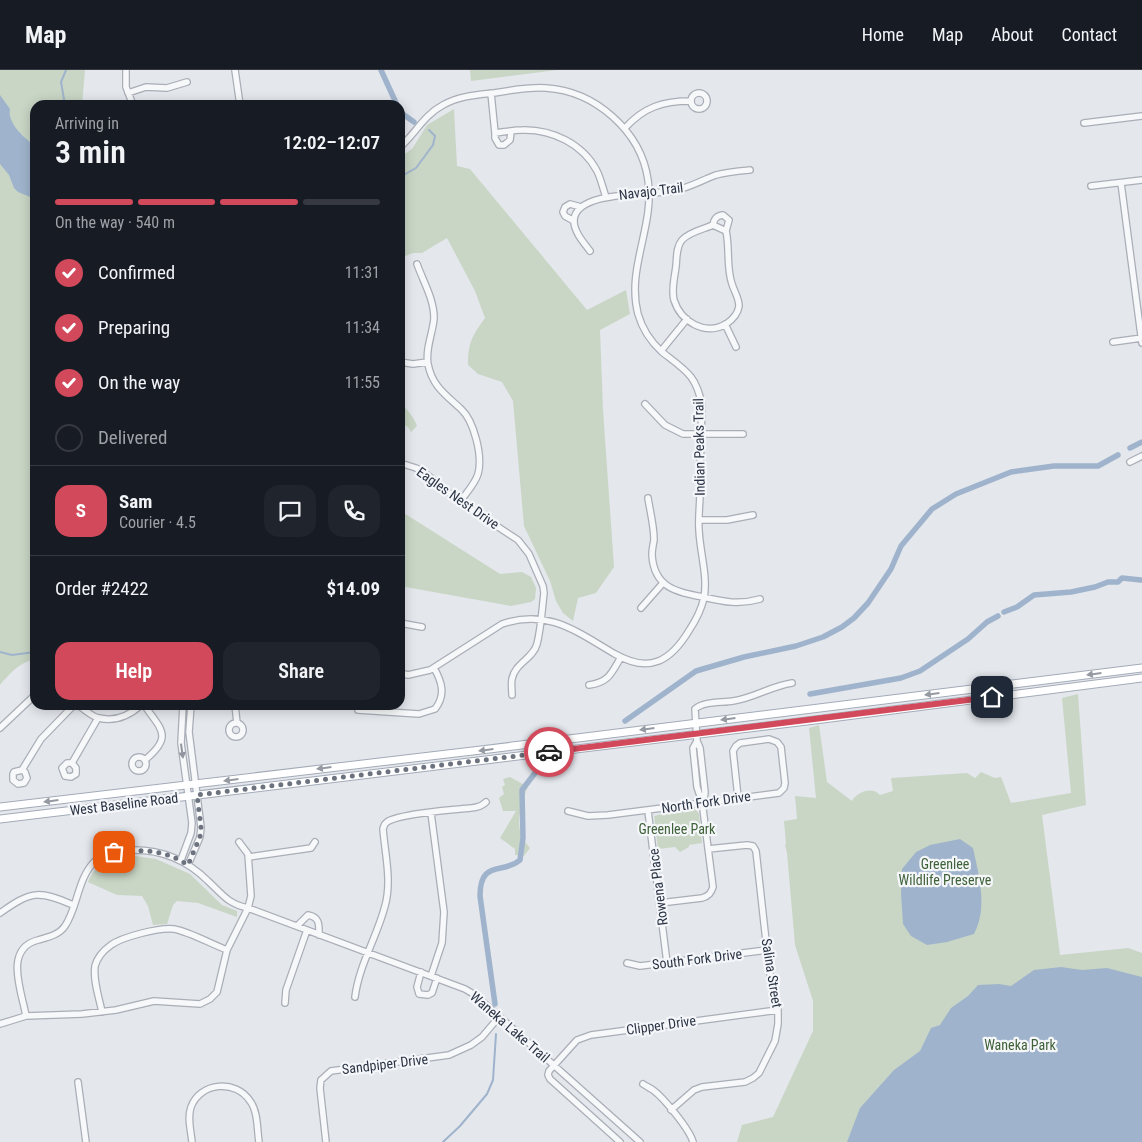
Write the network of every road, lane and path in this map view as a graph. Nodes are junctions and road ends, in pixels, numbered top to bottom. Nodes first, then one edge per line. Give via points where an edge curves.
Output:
1 (126, 70) edge
2 (235, 70) edge
3 (187, 82) dead end
4 (128, 93) junction
5 (491, 93) junction
6 (131, 100) edge
7 (239, 100) edge
8 (691, 101) dead end
9 (1142, 116) edge
10 (1084, 123) dead end
11 (625, 128) junction
12 (510, 132) junction
13 (495, 133) junction
14 (405, 143) edge
15 (750, 170) dead end
16 (1142, 180) edge
17 (1121, 183) junction
18 (1091, 186) dead end
19 (650, 194) junction
20 (606, 197) junction
21 (581, 207) junction
22 (574, 221) junction
23 (713, 225) junction
24 (726, 231) junction
25 (590, 251) dead end
26 (417, 264) dead end
27 (687, 319) junction
28 (725, 324) junction
29 (1142, 340) edge
30 (1112, 342) dead end
31 (736, 347) dead end
32 (662, 351) junction
33 (428, 362) junction
34 (405, 363) edge
35 (645, 404) dead end
36 (742, 434) dead end
37 (701, 435) junction
38 (1142, 456) edge
39 (1130, 462) dead end
40 (405, 465) edge
41 (648, 498) dead end
42 (460, 502) junction
43 (753, 515) dead end
44 (699, 520) junction
45 (663, 583) junction
46 (704, 597) junction
47 (760, 599) dead end
48 (641, 608) dead end
49 (540, 618) junction
50 (405, 624) edge
51 (422, 627) dead end
52 (621, 658) junction
53 (434, 668) junction
54 (1142, 668) edge
55 (405, 675) edge
56 (1142, 678) edge
57 (792, 683) dead end
58 (589, 685) dead end
59 (955, 692) junction
60 (512, 695) dead end
61 (30, 700) edge
62 (956, 702) junction
63 (69, 710) edge
64 (86, 710) edge
65 (136, 710) edge
66 (146, 710) edge
67 (183, 710) edge
68 (191, 710) edge
69 (236, 710) edge
70 (358, 710) dead end
71 (98, 718) junction
72 (237, 723) dead end
73 (695, 723) junction
74 (0, 728) edge
75 (696, 737) junction
76 (145, 760) dead end
77 (72, 764) dead end
78 (22, 770) dead end
79 (196, 784) junction
80 (186, 785) junction
81 (197, 795) junction
82 (188, 796) junction
83 (738, 798) junction
84 (486, 802) dead end
85 (703, 803) junction
86 (0, 807) edge
87 (568, 811) dead end
88 (648, 811) junction
89 (431, 813) junction
90 (0, 819) edge
91 (239, 842) dead end
92 (315, 842) dead end
93 (708, 849) junction
94 (249, 857) junction
95 (180, 860) junction
96 (188, 865) junction
97 (660, 903) junction
98 (73, 905) junction
99 (248, 908) junction
100 (0, 913) edge
101 (297, 926) junction
102 (308, 930) junction
103 (319, 935) junction
104 (227, 950) junction
105 (767, 950) junction
106 (367, 953) junction
107 (627, 963) dead end
108 (667, 963) junction
109 (421, 972) junction
110 (434, 977) junction
111 (355, 997) dead end
112 (285, 1003) dead end
113 (778, 1010) junction
114 (102, 1012) junction
115 (26, 1016) junction
116 (499, 1017) junction
117 (0, 1024) edge
118 (554, 1065) junction
119 (78, 1082) dead end
120 (643, 1084) dead end
121 (671, 1110) junction
122 (86, 1142) edge
123 (192, 1142) edge
124 (259, 1142) edge
125 (326, 1142) edge
126 (620, 1142) edge
127 (640, 1142) edge
128 (692, 1142) edge

1 - 4 street
2 - 7 street
3 - 4 street via 167,88 146,87
4 - 6 street
5 - 11 street, Indian Peaks Trail via 530,88 568,92 601,108
5 - 13 street
5 - 14 street, Indian Peaks Trail via 468,96 442,105
8 - 11 street via 662,103 640,114
9 - 10 street
11 - 19 street, Indian Peaks Trail via 644,164
12 - 13 street
12 - 13 street via 510,140 504,145 499,145
12 - 20 street via 546,132 576,146 594,166
15 - 19 street, Navajo Trail via 716,175 692,186
16 - 17 street
17 - 18 street
17 - 29 street
19 - 20 street, Navajo Trail
19 - 32 street, Indian Peaks Trail via 647,227 635,274 635,299 643,327
20 - 21 street, Navajo Trail
21 - 22 street
21 - 22 street, Navajo Trail via 570,204 565,207 564,216
22 - 25 street, Navajo Trail via 577,233
23 - 24 street
23 - 24 street via 718,216 723,215 729,220
23 - 27 street via 686,236 678,249 674,299
24 - 28 street via 730,277 739,306 733,318
26 - 33 street via 433,309
27 - 28 street via 709,330
27 - 32 street
28 - 31 street
29 - 30 street
32 - 37 street, Indian Peaks Trail via 685,370 696,386 702,405
33 - 34 street
33 - 42 street via 438,388 467,417 476,437 478,473
35 - 37 street via 674,431
36 - 37 street
37 - 44 street, Indian Peaks Trail
38 - 39 street
40 - 42 street, Eagles Nest Drive via 425,474
41 - 45 street via 654,539 653,559
42 - 49 street, Eagles Nest Drive via 510,533 529,554 543,586
43 - 44 street via 727,520
44 - 46 street, Indian Peaks Trail
45 - 46 street via 676,591
45 - 48 street
46 - 47 street via 734,603
46 - 52 street, Indian Peaks Trail via 699,614 670,656 644,663
49 - 52 street, Indian Peaks Trail via 570,627
49 - 53 street, Indian Peaks Trail via 502,624
49 - 60 street, Eagles Nest Drive via 536,646 515,670
50 - 51 street
52 - 58 street via 606,680
53 - 55 street, Indian Peaks Trail
53 - 70 street via 442,688 442,697 435,709 419,714
54 -> 59 main road, West Baseline Road
56 - 62 main road, West Baseline Road
57 - 73 street via 778,685 745,699 698,706
59 - 62 main road
59 -> 73 main road, West Baseline Road
61 - 74 street
62 - 75 main road, West Baseline Road
63 - 78 street via 41,739
64 - 71 street
65 - 71 street via 124,717
66 - 76 street via 162,734 159,748
67 -> 80 street via 181,743
68 - 79 street via 189,732
69 - 72 street
71 - 77 street
73 - 75 street
73 -> 79 main road, West Baseline Road
75 - 81 main road, West Baseline Road
75 - 85 street via 700,748
79 - 80 main road, West Baseline Road
79 - 81 street
80 - 82 street
80 -> 86 main road, West Baseline Road
81 - 82 main road, West Baseline Road
81 - 96 street via 200,837
82 - 90 main road, West Baseline Road
82 - 95 street via 191,832
83 - 83 street, North Fork Drive via 733,751 736,746 769,740 777,742 784,788 779,793
83 - 85 street, North Fork Drive
84 - 89 street via 468,809
85 - 88 street, North Fork Drive
85 - 93 street
87 - 88 street, North Fork Drive via 601,816
88 - 97 street, Rowena Place
89 - 106 street via 385,824 388,889
89 - 110 street via 444,912 442,944
91 - 94 street
92 - 94 street via 311,848
93 - 97 street via 712,892 702,898
93 - 105 street, Salina Street via 747,845 756,851
94 - 99 street via 252,886
95 - 96 street, Waneka Lake Trail
95 - 98 street, Waneka Lake Trail via 154,850 106,854 96,860 86,873
96 - 99 street, Waneka Lake Trail via 225,898 237,906
97 - 108 street, Rowena Place
98 - 100 street via 35,895 21,898
98 - 115 street, Waneka Lake Trail via 62,930 35,941 21,952 17,961
99 - 101 street, Waneka Lake Trail
99 - 104 street
101 - 102 street, Waneka Lake Trail
101 - 103 street via 308,916 313,916 319,924
102 - 103 street, Waneka Lake Trail
102 - 112 street via 286,990
103 - 106 street, Waneka Lake Trail
104 - 114 street via 217,992 200,1004 154,1001
104 - 114 street via 166,929 112,944 96,964
105 - 108 street, South Fork Drive
105 - 113 street, Salina Street
106 - 109 street, Waneka Lake Trail
106 - 111 street
107 - 108 street, South Fork Drive via 640,966
109 - 110 street, Waneka Lake Trail
109 - 110 street via 417,988 419,994 432,993
110 - 116 street, Waneka Lake Trail via 465,989
113 - 118 street, Clipper Drive via 591,1034 577,1040
113 - 121 street, Salina Street via 776,1038 753,1078 694,1090
114 - 115 street
115 - 117 street
116 - 118 street, Waneka Lake Trail
116 - 125 street, Sandpiper Drive via 471,1045 449,1056 331,1071 320,1088
118 - 126 street, Waneka Lake Trail via 549,1071 550,1079
118 - 127 street, Waneka Lake Trail
119 - 122 street
120 - 121 street
121 - 128 street via 690,1133
123 - 124 street via 191,1107 201,1093 220,1086 236,1088 250,1100

